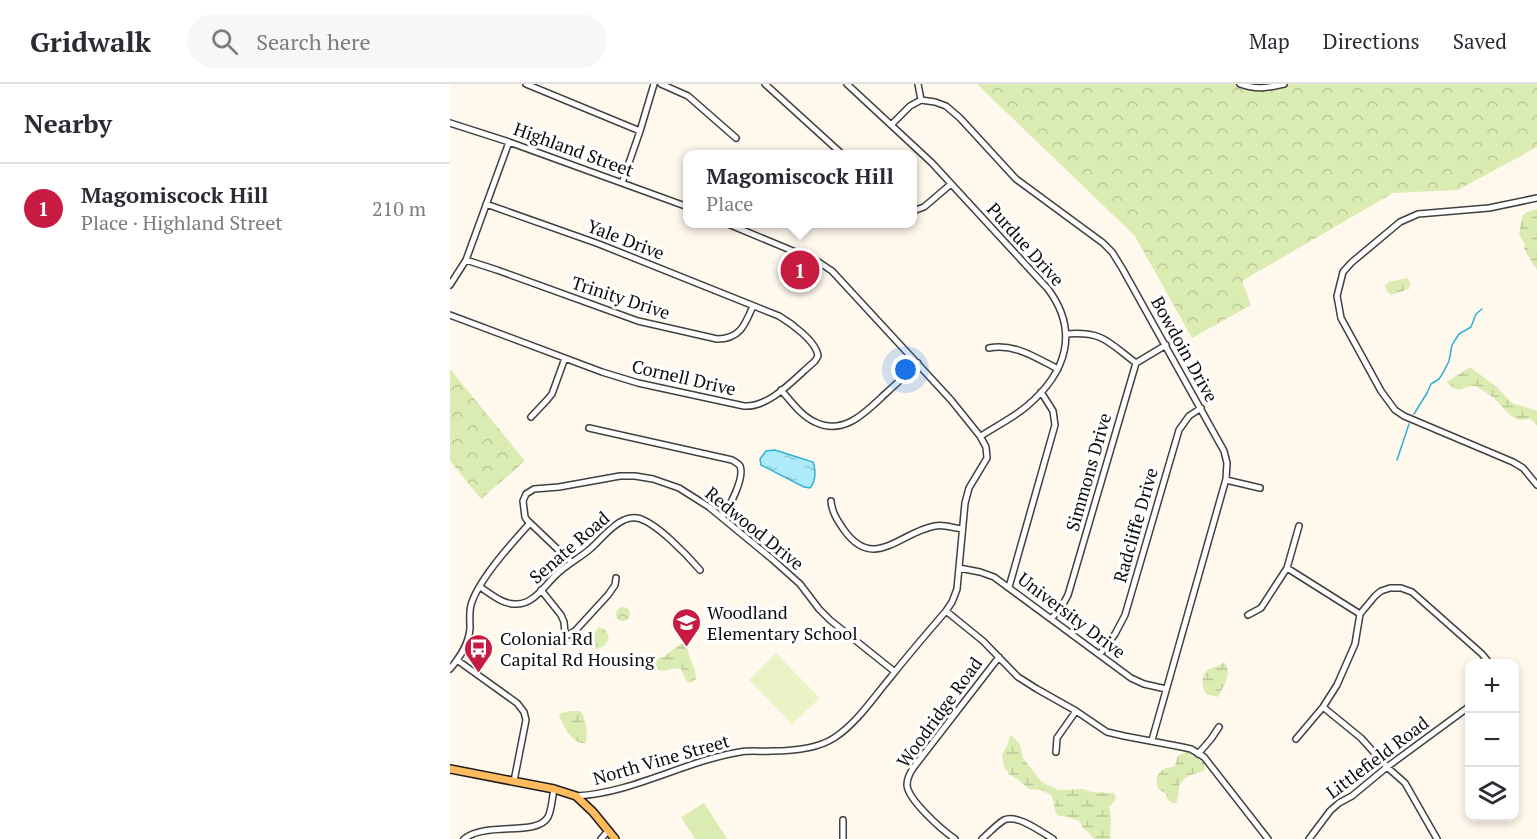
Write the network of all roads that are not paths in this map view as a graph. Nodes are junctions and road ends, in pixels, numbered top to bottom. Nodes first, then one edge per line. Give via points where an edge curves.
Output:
1 (526, 84) edge
2 (654, 84) edge
3 (661, 84) edge
4 (765, 84) edge
5 (847, 84) edge
6 (918, 84) edge
7 (1240, 84) edge
8 (1284, 84) edge
9 (921, 100) junction
10 (450, 123) edge
11 (891, 125) junction
12 (640, 131) junction
13 (736, 138) dead end
14 (509, 142) junction
15 (833, 150) edge
16 (622, 183) junction
17 (951, 184) junction
18 (1537, 198) edge
19 (486, 204) junction
20 (683, 206) edge
21 (917, 209) edge
22 (737, 228) edge
23 (466, 260) junction
24 (450, 285) edge
25 (753, 306) junction
26 (450, 315) edge
27 (1066, 334) junction
28 (1166, 345) junction
29 (989, 348) dead end
30 (565, 358) junction
31 (918, 363) junction
32 (1136, 363) junction
33 (1058, 369) junction
34 (781, 390) junction
35 (1041, 392) junction
36 (1201, 408) junction
37 (531, 417) dead end
38 (589, 428) dead end
39 (981, 436) junction
40 (1226, 480) junction
41 (1537, 485) edge
42 (1260, 488) dead end
43 (831, 501) dead end
44 (722, 517) junction
45 (530, 523) junction
46 (1299, 526) dead end
47 (962, 530) junction
48 (571, 562) junction
49 (959, 568) junction
50 (1287, 568) junction
51 (700, 570) dead end
52 (616, 578) dead end
53 (480, 587) junction
54 (1009, 587) junction
55 (541, 590) junction
56 (946, 611) junction
57 (1360, 614) junction
58 (1248, 615) dead end
59 (1052, 618) junction
60 (1100, 654) junction
61 (999, 657) junction
62 (1486, 659) edge
63 (457, 660) junction
64 (450, 669) edge
65 (895, 672) junction
66 (1166, 689) junction
67 (1323, 707) junction
68 (1465, 710) edge
69 (1076, 711) junction
70 (1219, 727) dead end
71 (1296, 739) dead end
72 (1152, 741) junction
73 (1056, 752) dead end
74 (1198, 754) junction
75 (1387, 767) junction
76 (450, 769) edge
77 (514, 781) junction
78 (554, 789) junction
79 (576, 796) junction
80 (843, 820) dead end
81 (609, 831) junction
82 (464, 839) edge
83 (601, 839) edge
84 (615, 839) edge
85 (843, 839) edge
86 (955, 839) edge
87 (982, 839) edge
88 (1053, 839) edge
89 (1268, 839) edge
90 (1309, 839) edge
91 (1437, 839) edge

1 - 12 street
2 - 12 street
3 - 13 street via 688,96
4 - 15 street
5 - 11 street, Purdue Drive
6 - 9 street
7 - 8 street via 1251,88
9 - 11 street
9 - 28 street, Bowdoin Drive via 938,102 949,109 1016,179 1106,245
10 - 14 street, Highland Street
11 - 17 street, Purdue Drive
12 - 16 street
14 - 16 street, Highland Street
14 - 19 street
16 - 20 street, Highland Street
17 - 21 street
17 - 27 street, Purdue Drive via 1048,289 1061,311
18 - 41 street via 1409,217 1351,263 1343,273 1337,296 1341,318 1395,410 1513,462
19 - 23 street
19 - 25 street, Yale Drive
22 - 31 street via 824,265
23 - 24 street
23 - 25 street, Trinity Drive via 638,321 717,339 738,333
25 - 34 street, Cornell Drive via 788,322 818,352 815,361
26 - 30 street, Cornell Drive
27 - 32 street via 1098,336
27 - 33 street, Purdue Drive
28 - 32 street
28 - 36 street, Bowdoin Drive
29 - 33 street via 1019,351
30 - 34 street, Cornell Drive via 638,383 741,406 762,404
30 - 37 street via 552,394
31 - 34 street via 862,415 840,426 827,426 805,416
31 - 39 street
32 - 59 street, Simmons Drive via 1073,578 1065,600
33 - 35 street, Purdue Drive
35 - 39 street, Purdue Drive via 1023,409
35 - 54 street via 1053,411 1055,425
36 - 40 street, Bowdoin Drive via 1226,454
36 - 60 street, Radcliffe Drive via 1179,430 1125,615
38 - 44 street via 732,460 739,465 740,477
39 - 47 street via 987,457 969,491
40 - 42 street
40 - 66 street, Bowdoin Drive
43 - 47 street via 833,514 845,532 868,549 883,548 935,526
44 - 45 street, Redwood Drive via 679,488 629,476 531,490 523,501
44 - 65 street, Redwood Drive via 796,580 838,627
45 - 48 street
45 - 53 street
46 - 50 street
47 - 49 street
48 - 51 street, Senate Road via 621,521 637,518 659,531
48 - 55 street, Senate Road
49 - 54 street, University Drive via 987,573
49 - 56 street via 956,594
50 - 57 street
50 - 58 street via 1261,608
52 - 55 street via 608,595 568,635 560,612
53 - 55 street, Senate Road via 513,604 528,602
53 - 63 street via 470,608 470,633
54 - 59 street, University Drive
56 - 61 street
56 - 65 street, North Vine Street
57 - 62 street via 1382,591 1401,588 1412,592
57 - 67 street via 1355,644
59 - 60 street, University Drive
60 - 66 street, University Drive via 1137,681
61 - 69 street via 1031,686
61 - 86 street, Woodridge Road via 908,779 911,796
63 - 64 street
63 - 77 street via 525,712
65 - 79 street, North Vine Street via 848,727 827,742 795,749 739,752 633,784
66 - 72 street, Bowdoin Drive
67 - 71 street
67 - 75 street via 1361,738
68 - 75 street, Littlefield Road
69 - 72 street via 1107,732
69 - 73 street via 1057,738
70 - 74 street
72 - 74 street
74 - 89 street via 1209,762
75 - 90 street, Littlefield Road via 1330,811
75 - 91 street via 1405,783
76 - 77 main road
77 - 78 main road
78 - 79 main road
78 - 82 street via 549,814 542,824 477,831
79 - 81 main road
80 - 85 street
81 - 83 street
81 - 84 main road
87 - 88 street via 1003,821 1012,819

